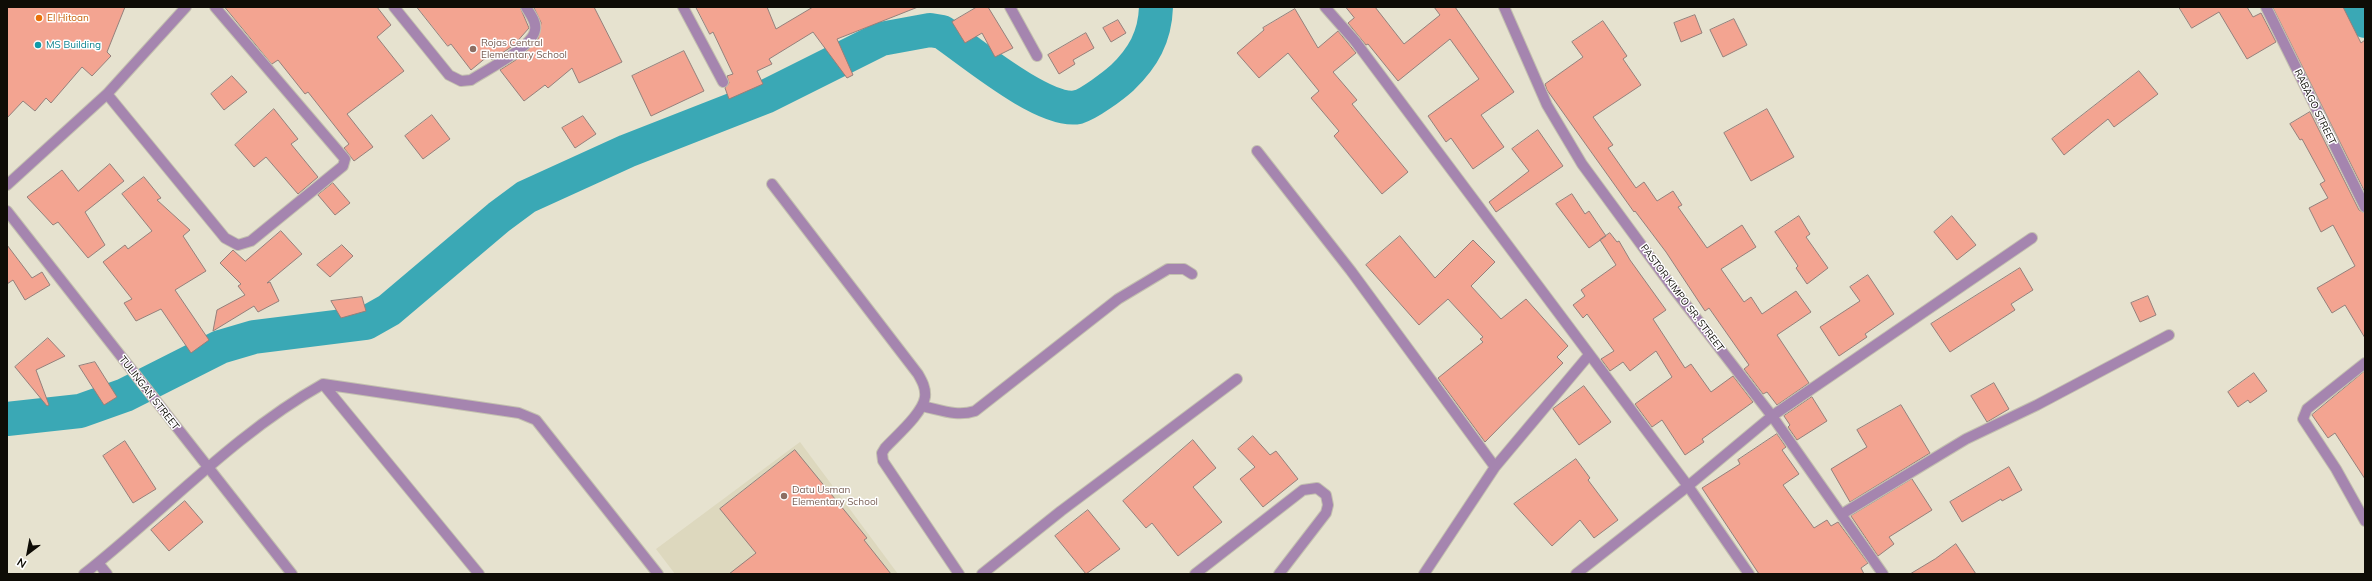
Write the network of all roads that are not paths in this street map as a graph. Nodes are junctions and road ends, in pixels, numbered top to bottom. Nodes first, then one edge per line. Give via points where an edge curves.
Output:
1 (186, 7) edge
2 (215, 7) edge
3 (394, 7) edge
4 (526, 7) edge
5 (683, 7) edge
6 (1010, 7) edge
7 (1325, 7) edge
8 (2266, 7) edge
9 (1505, 9) edge
10 (1037, 56) dead end
11 (724, 82) dead end
12 (107, 94) junction
13 (1257, 151) dead end
14 (772, 184) dead end
15 (7, 185) edge
16 (2365, 207) edge
17 (7, 211) edge
18 (2032, 238) dead end
19 (1192, 274) dead end
20 (2169, 335) dead end
21 (1588, 355) junction
22 (2365, 363) edge
23 (1238, 379) dead end
24 (323, 384) junction
25 (922, 406) junction
26 (1772, 416) junction
27 (1495, 468) junction
28 (208, 469) junction
29 (1688, 486) junction
30 (1842, 514) junction
31 (2365, 521) edge
32 (98, 563) junction
33 (84, 574) edge
34 (107, 574) edge
35 (292, 574) edge
36 (479, 574) edge
37 (658, 574) edge
38 (959, 574) edge
39 (982, 574) edge
40 (1195, 574) edge
41 (1279, 574) edge
42 (1424, 574) edge
43 (1576, 574) edge
44 (1749, 574) edge
45 (1883, 574) edge

1 - 12 street
2 - 12 street via 345,159 343,166 257,236 246,244 238,245 226,238
3 - 4 street via 449,75 461,81 471,80 529,42 535,30 535,22
5 - 11 street
6 - 10 street
7 - 21 street via 1355,41
8 - 16 street, RABAGO STREET
9 - 26 street, PASTOR KIMPO SR. STREET via 1547,105 1582,164
12 - 15 street
13 - 27 street via 1351,271
14 - 25 street via 918,374 925,387
17 - 28 street, TULINGAN STREET
18 - 26 street
19 - 25 street via 1184,269 1168,269 1118,299 975,411 956,415
20 - 30 street via 2037,405 1966,439
21 - 27 street
21 - 29 street
22 - 31 street via 2307,409 2302,419 2336,469
23 - 39 street via 1061,511
24 - 28 street via 251,431
24 - 36 street
24 - 37 street via 511,412 536,420
25 - 38 street via 885,448 882,453 883,461
26 - 29 street
26 - 30 street, PASTOR KIMPO SR. STREET
27 - 42 street
28 - 32 street
28 - 35 street, TULINGAN STREET
29 - 43 street
29 - 44 street
30 - 45 street, PASTOR KIMPO SR. STREET
32 - 33 street
32 - 34 street
40 - 41 street via 1303,490 1317,488 1326,495 1326,513

